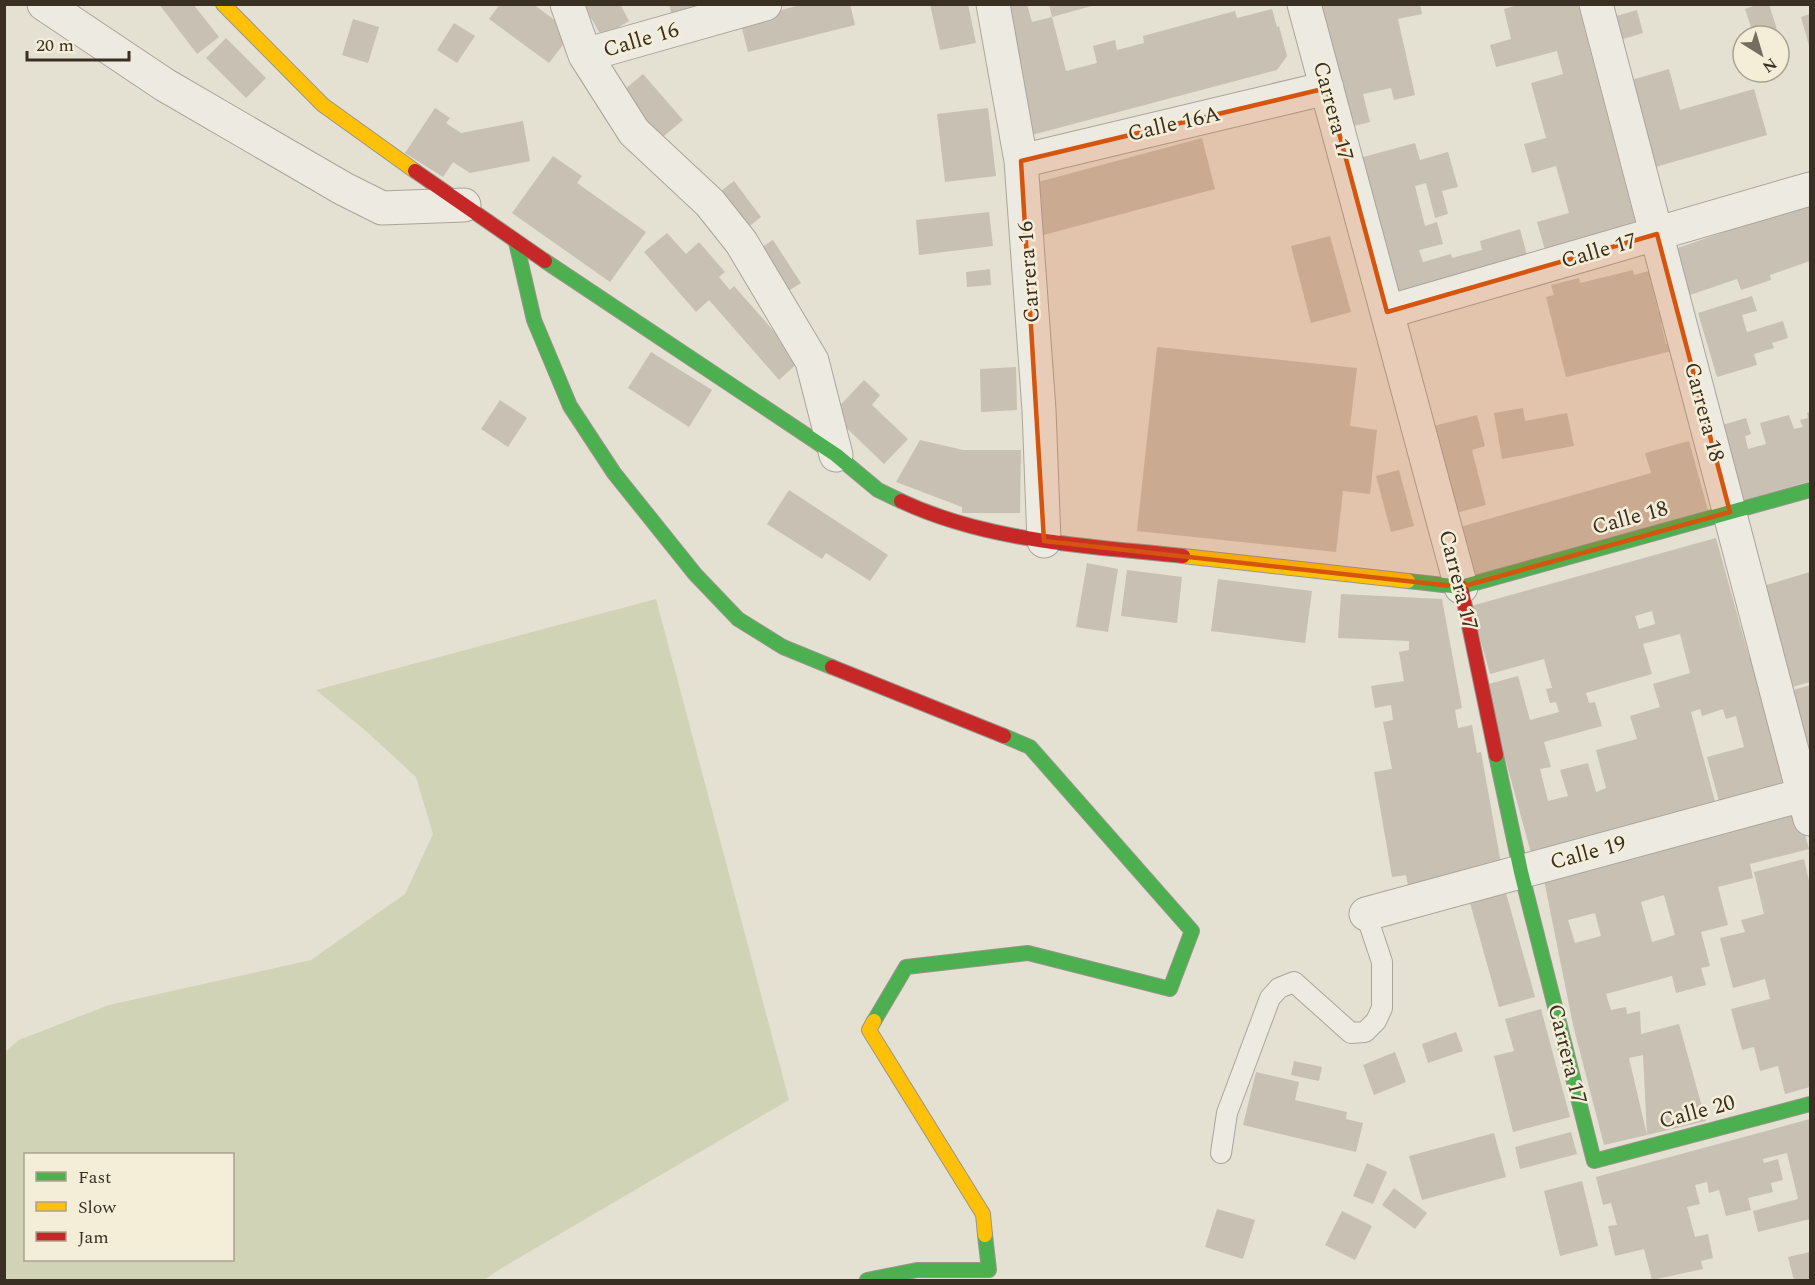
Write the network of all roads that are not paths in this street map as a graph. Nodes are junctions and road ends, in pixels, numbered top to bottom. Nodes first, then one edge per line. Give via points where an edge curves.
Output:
1 (44, 4) edge
2 (223, 4) edge
3 (567, 4) edge
4 (765, 4) edge
5 (993, 4) edge
6 (1305, 4) edge
7 (1596, 4) edge
8 (585, 55) junction
9 (1327, 88) junction
10 (1021, 160) junction
11 (1810, 189) edge
12 (464, 205) junction
13 (1657, 234) junction
14 (516, 242) junction
15 (1388, 312) junction
16 (836, 455) junction
17 (1810, 490) edge
18 (1730, 512) junction
19 (1044, 541) junction
20 (1461, 587) junction
21 (1809, 802) edge
22 (1521, 872) junction
23 (1366, 914) joint
24 (1810, 1104) edge
25 (1221, 1153) dead end
26 (1594, 1161) joint
27 (867, 1281) edge

1 - 12 street via 165,85 382,208
2 - 12 main road via 323,105
3 - 8 street
4 - 8 street, Calle 16
5 - 10 street, Carrera 16
6 - 9 street, Carrera 17
7 - 13 street, Carrera 18
8 - 16 street via 634,132 710,203 741,242 812,361
9 - 10 street, Calle 16A
9 - 15 street, Carrera 17
10 - 19 street, Carrera 16
11 - 13 street, Calle 17
12 - 14 main road
13 - 15 street, Calle 17
13 - 18 street, Carrera 18
14 - 16 main road
14 - 27 main road via 534,320 570,406 614,473 695,574 738,619 783,647 1030,747 1192,931 1170,989 1028,953 906,967 869,1030 983,1214 989,1270 917,1270
15 - 20 street, Carrera 17
16 - 19 main road via 878,490 920,510 963,525
17 - 18 main road, Calle 18
18 - 20 main road, Calle 18
18 - 21 street, Carrera 18
19 - 20 main road
20 - 22 main road, Carrera 17
21 - 22 street, Calle 19
22 - 23 street, Calle 19
22 - 26 main road, Carrera 17
23 - 25 lane via 1382,962 1382,1008 1376,1022 1365,1032 1351,1033 1294,982 1279,988 1270,998 1227,1113
24 - 26 main road, Calle 20

